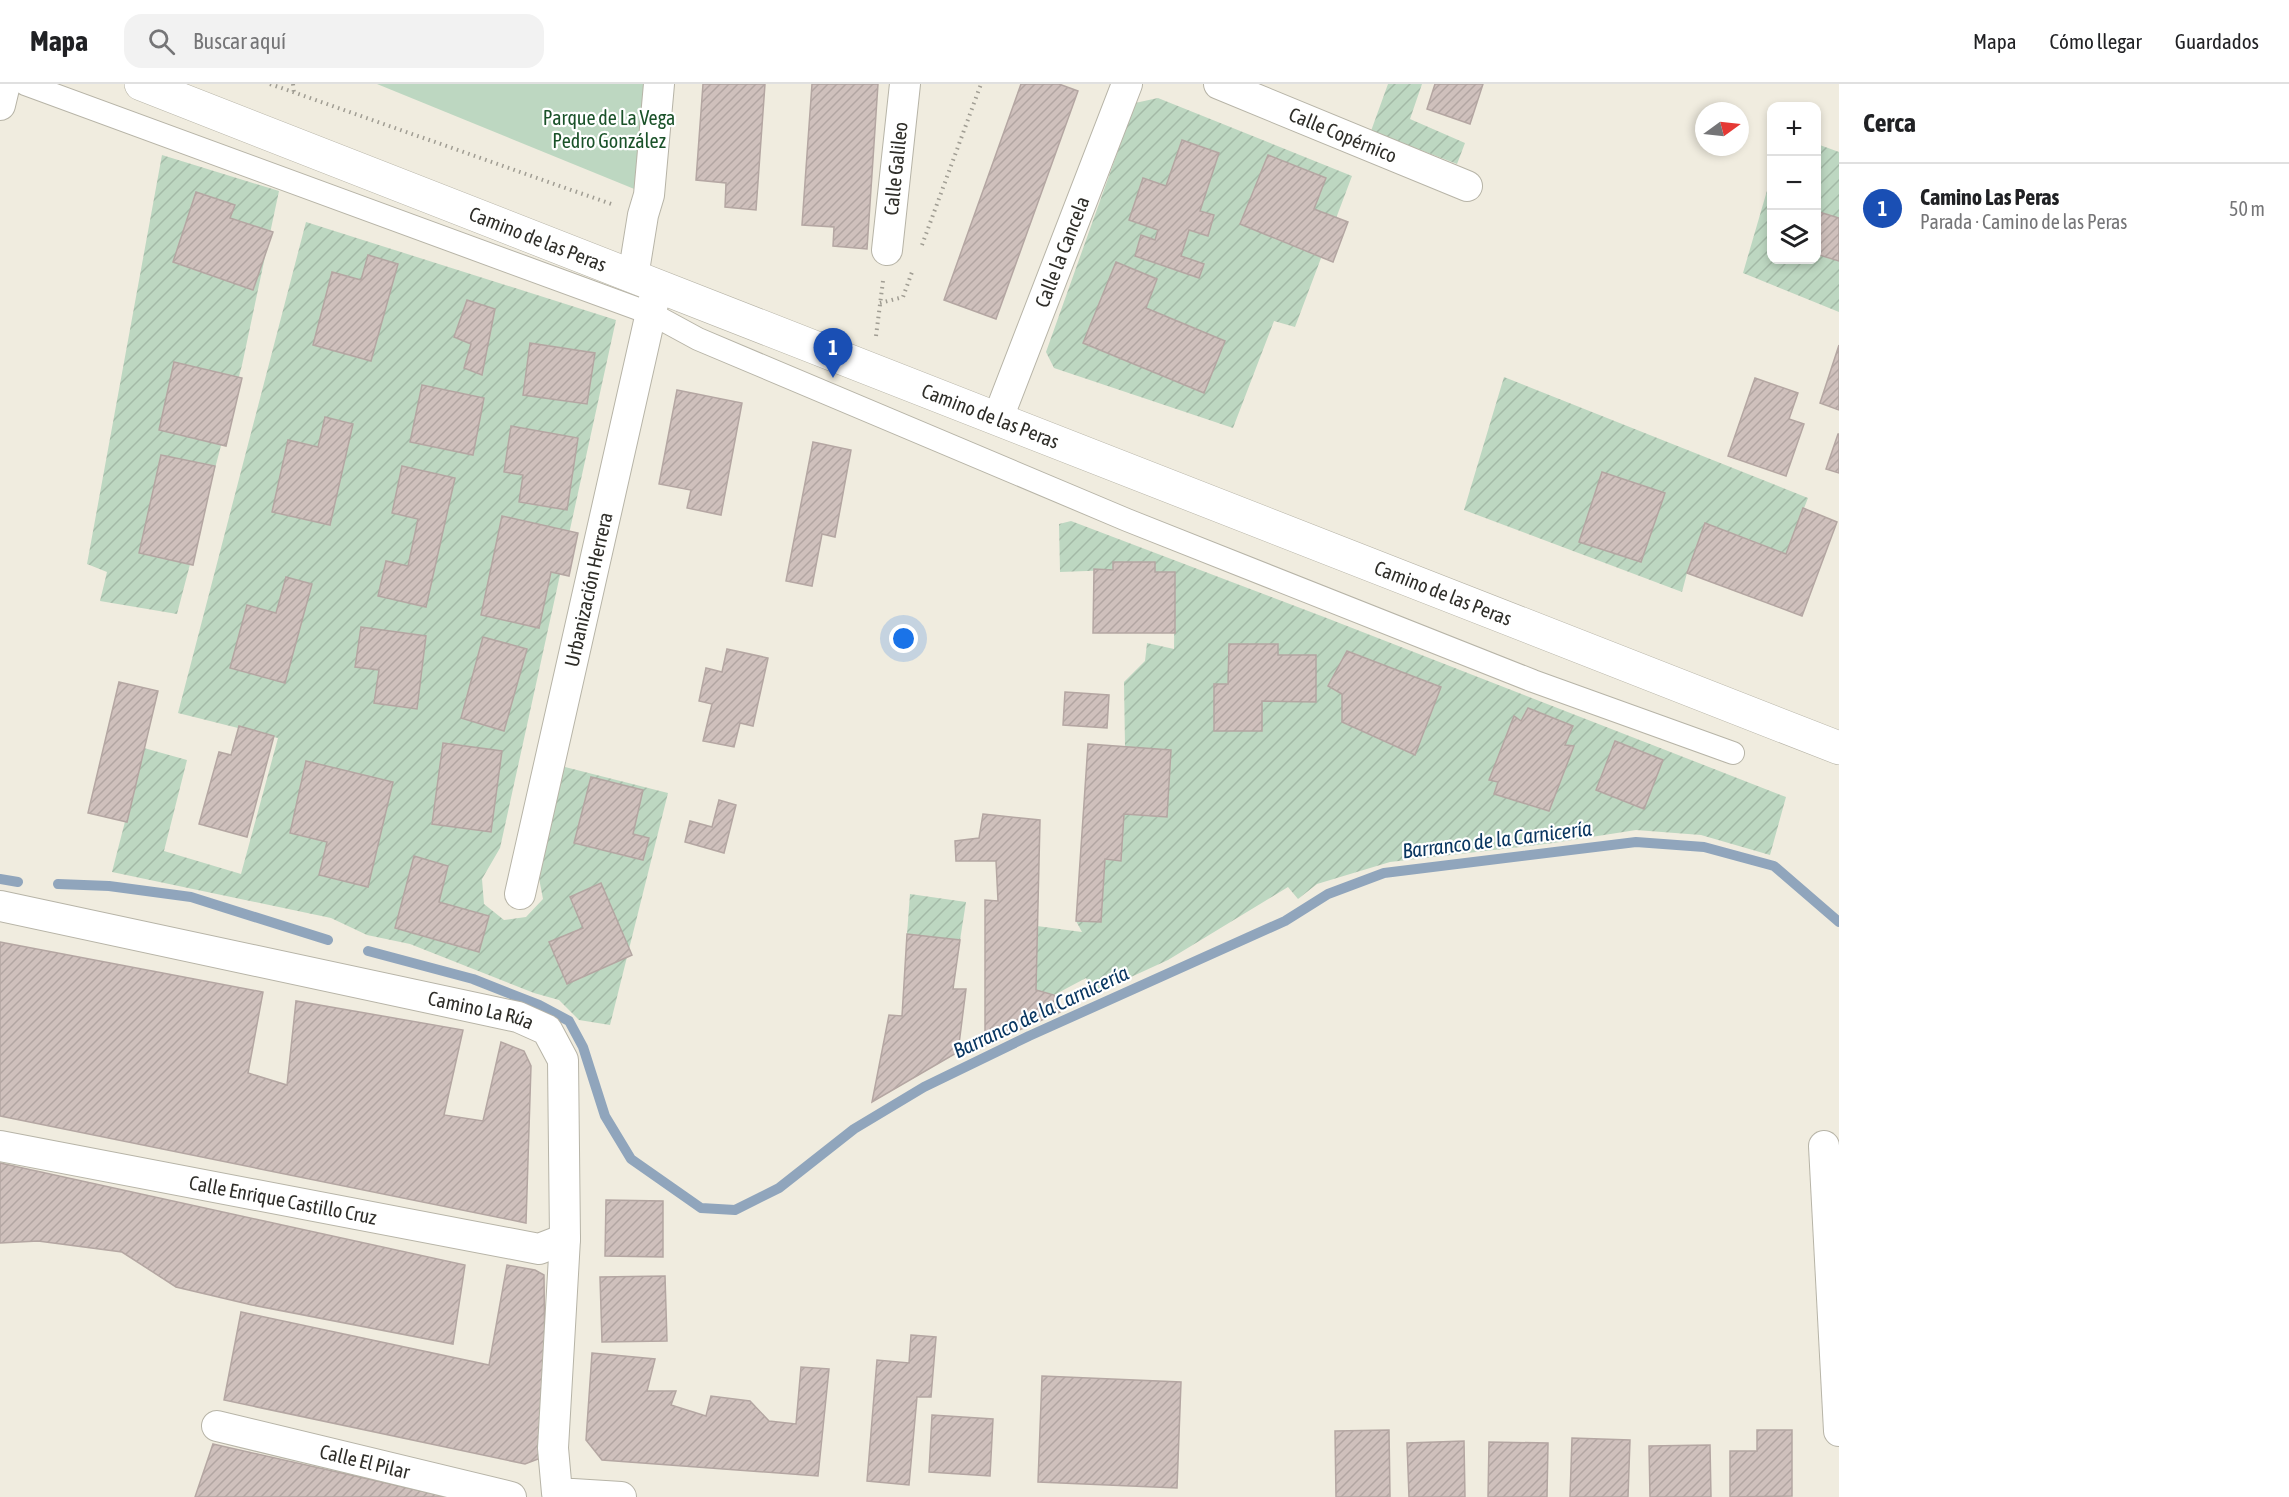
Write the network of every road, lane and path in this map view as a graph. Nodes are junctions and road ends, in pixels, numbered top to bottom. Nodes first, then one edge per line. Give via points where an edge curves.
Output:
1 (5, 84) edge
2 (25, 84) edge
3 (141, 84) edge
4 (270, 84) edge
5 (293, 84) edge
6 (659, 84) edge
7 (905, 84) edge
8 (981, 84) edge
9 (1127, 84) edge
10 (1219, 84) edge
11 (294, 93) junction
12 (0, 105) edge
13 (1467, 186) dead end
14 (643, 215) junction
15 (887, 250) dead end
16 (919, 252) dead end
17 (915, 263) dead end
18 (647, 292) junction
19 (880, 303) dead end
20 (998, 418) junction
21 (1839, 748) edge
22 (1733, 753) dead end
23 (520, 894) dead end
24 (0, 906) edge
25 (0, 1146) edge
26 (1824, 1146) dead end
27 (565, 1239) junction
28 (218, 1426) dead end
29 (1839, 1431) edge
30 (557, 1495) edge
31 (511, 1497) edge
32 (522, 1497) edge
33 (621, 1497) edge

1 - 12 street
2 - 18 street
3 - 18 main road, Camino de las Peras
4 - 11 path
5 - 11 path
6 - 14 street, Urbanización Herrera via 649,195
7 - 15 street, Calle Galileo
8 - 16 path
9 - 20 street, Calle la Cancela
10 - 13 street, Calle Copérnico
11 - 14 path
14 - 18 street, Urbanización Herrera
17 - 19 path via 903,297
18 - 20 main road, Camino de las Peras
18 - 22 street via 698,339 1127,520 1533,681
18 - 23 street, Urbanización Herrera
20 - 21 main road, Camino de las Peras
24 - 27 street, Camino La Rúa via 518,1017 547,1030 563,1060
25 - 27 street, Calle Enrique Castillo Cruz via 539,1249
26 - 29 street
27 - 30 street, Camino La Rúa via 553,1448
28 - 31 street, Calle El Pilar
30 - 32 street
30 - 33 street

